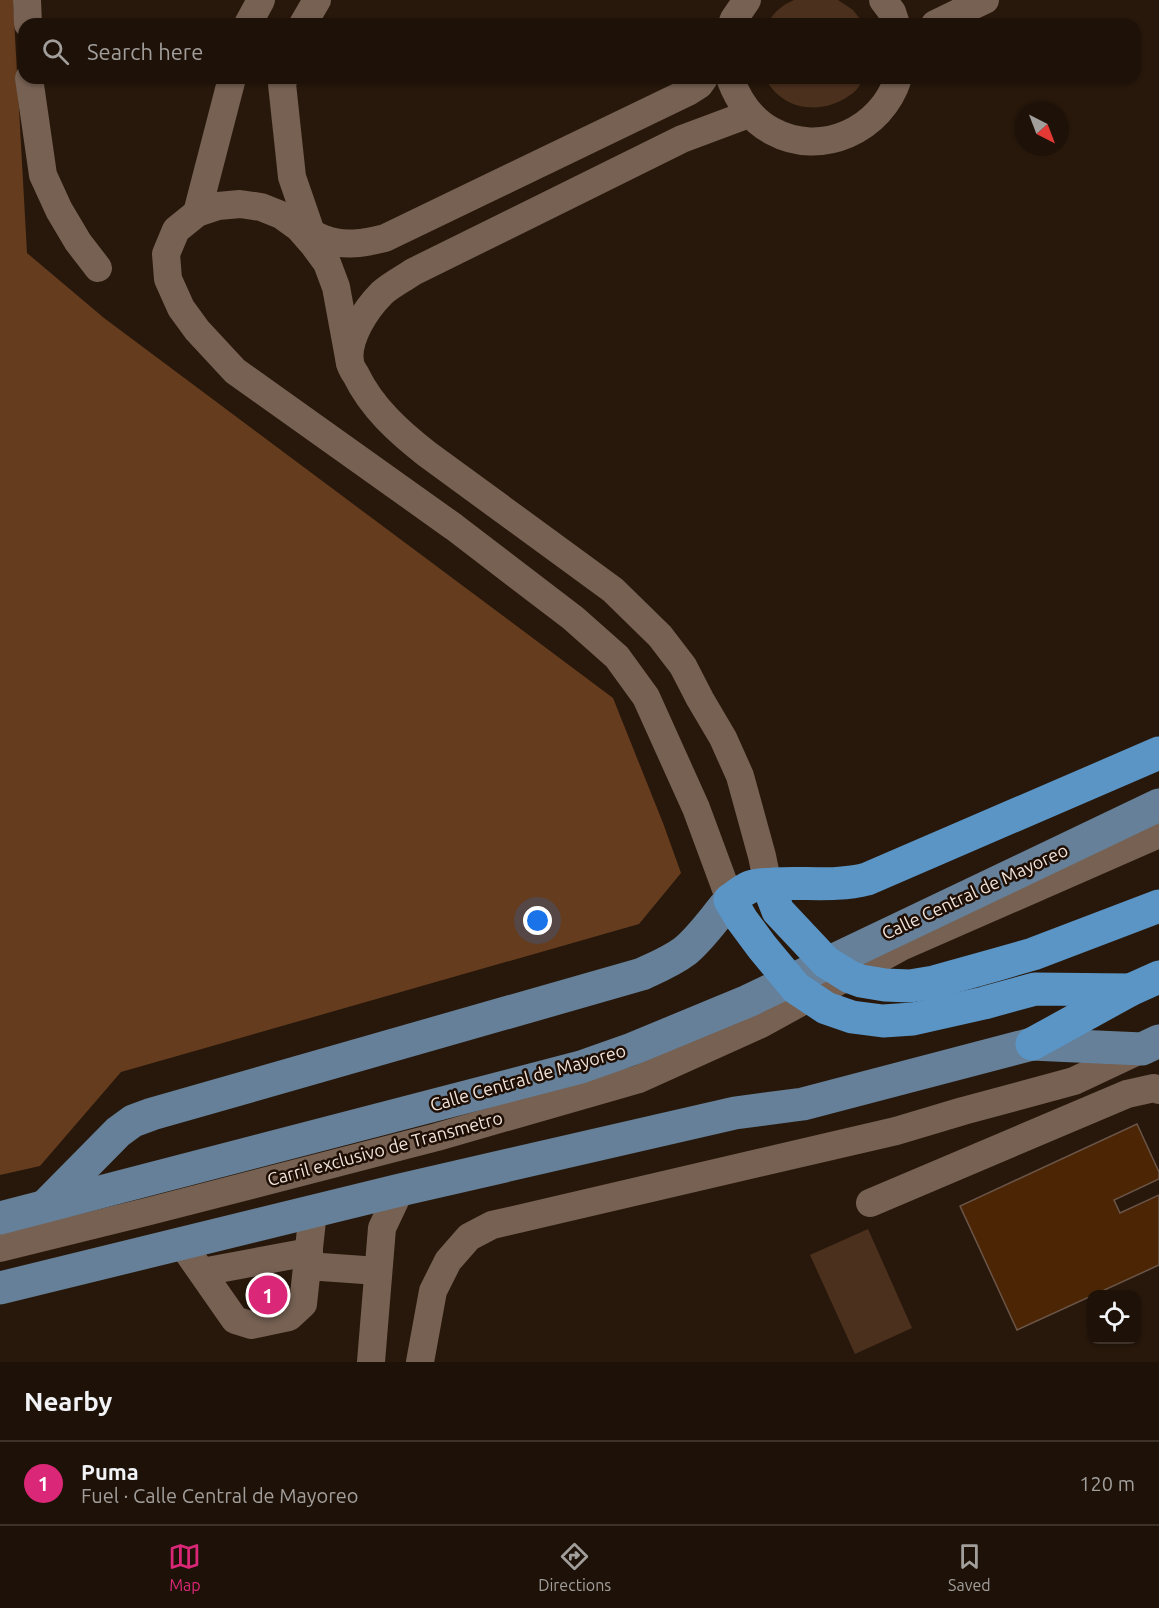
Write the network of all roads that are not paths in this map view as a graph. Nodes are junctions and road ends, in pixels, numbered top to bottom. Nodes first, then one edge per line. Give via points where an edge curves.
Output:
1 (27, 0) edge
2 (261, 0) edge
3 (317, 0) edge
4 (747, 0) edge
5 (883, 0) edge
6 (985, 0) edge
7 (28, 18) edge
8 (251, 18) edge
9 (306, 18) edge
10 (735, 18) edge
11 (894, 18) edge
12 (948, 18) edge
13 (30, 84) edge
14 (230, 84) edge
15 (282, 84) edge
16 (699, 84) edge
17 (732, 84) edge
18 (896, 84) edge
19 (750, 114) junction
20 (197, 213) junction
21 (305, 230) junction
22 (98, 268) dead end
23 (350, 363) junction
24 (1159, 753) edge
25 (1159, 804) edge
26 (1159, 834) edge
27 (773, 898) junction
28 (730, 900) junction
29 (1159, 906) edge
30 (1145, 984) edge
31 (1032, 1044) junction
32 (1150, 1045) edge
33 (1159, 1090) edge
34 (400, 1190) junction
35 (870, 1203) dead end
36 (44, 1206) junction
37 (314, 1211) junction
38 (0, 1218) edge
39 (182, 1244) junction
40 (0, 1248) edge
41 (308, 1259) junction
42 (378, 1271) junction
43 (201, 1272) junction
44 (0, 1288) edge
45 (370, 1362) edge
46 (420, 1362) edge

1 - 7 street
2 - 8 street
3 - 9 street
4 - 10 street
5 - 11 street
6 - 12 street
13 - 22 street via 43,176 78,242
14 - 20 street
15 - 21 street via 292,177
16 - 21 street via 385,238 338,243
17 - 19 street
18 - 19 street via 877,116 854,132 827,141 798,141 772,131
19 - 23 street via 682,139 413,272 383,292 360,321 351,340
20 - 21 street via 218,206 261,207
20 - 28 street via 177,230 166,254 168,279 196,330 235,371 454,527 573,618 617,657 646,696 696,808
21 - 23 street via 327,263 336,287
23 - 27 street via 362,388 398,431 613,590 660,636 683,666 740,776
24 - 27 highway via 867,879 836,884 795,883
25 - 36 main road, Calle Central de Mayoreo via 748,1001 632,1049 581,1067
26 - 40 street, Carril exclusivo de Transmetro via 901,947 761,1024 639,1079 436,1137
27 - 28 highway via 758,884
27 - 29 highway via 825,962 861,981 910,986 1034,954
28 - 30 highway via 762,947 801,991 826,1008 852,1017 883,1021 913,1018 1035,989
28 - 36 main road via 684,951 642,974 133,1121
30 - 31 highway
31 - 32 main road
31 - 34 main road via 803,1104 735,1113
32 - 46 street via 1074,1082 896,1131 492,1225 469,1237 448,1261 433,1291
33 - 35 street via 1127,1094
34 - 37 main road
34 - 42 street via 382,1228
36 - 38 main road, Calle Central de Mayoreo
37 - 39 main road
37 - 41 street
39 - 43 street
39 - 44 main road
41 - 42 street
41 - 43 street
41 - 43 street via 303,1304 289,1317 251,1325 235,1320
42 - 45 street

